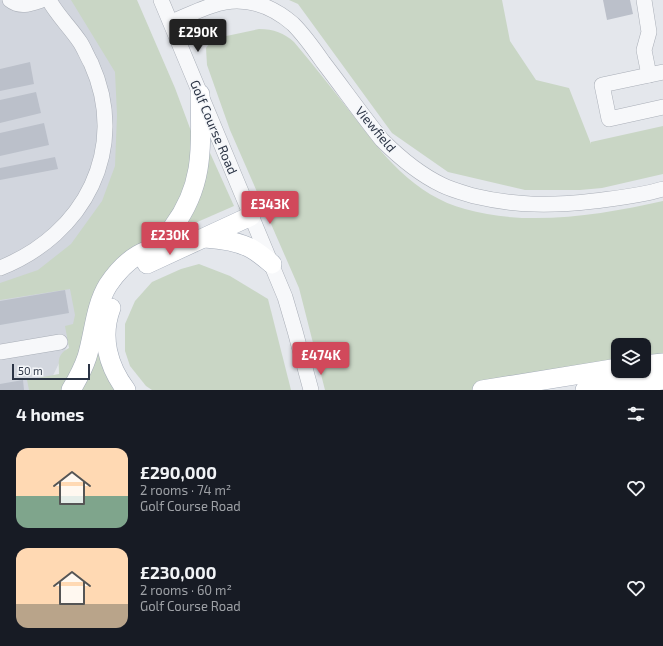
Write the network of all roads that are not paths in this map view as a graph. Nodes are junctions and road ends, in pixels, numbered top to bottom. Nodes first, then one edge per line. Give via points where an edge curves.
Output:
1 (10, 0) edge
2 (42, 0) edge
3 (49, 0) edge
4 (161, 0) edge
5 (644, 0) edge
6 (171, 22) junction
7 (656, 73) edge
8 (200, 94) junction
9 (663, 107) edge
10 (663, 189) edge
11 (249, 211) junction
12 (205, 238) junction
13 (160, 245) junction
14 (272, 264) junction
15 (0, 268) edge
16 (60, 342) dead end
17 (0, 352) edge
18 (663, 362) edge
19 (651, 364) edge
20 (611, 369) edge
21 (663, 380) edge
22 (71, 390) edge
23 (126, 390) edge
24 (311, 390) edge
25 (483, 390) edge
26 (585, 390) edge

1 - 2 street via 27,5
3 - 15 street via 79,41 100,89 104,111 101,156 95,178 73,216 37,250
4 - 6 street, Golf Course Road
5 - 7 street via 649,32 644,50
6 - 8 street, Golf Course Road
6 - 10 street, Viewfield via 214,6 236,1 266,7 279,14 307,40 387,145 415,169 457,191 505,203 550,205 626,197
7 - 9 street via 602,85 608,119
8 - 11 street, Golf Course Road
8 - 13 main road via 201,137 198,175 186,207
11 - 12 main road
11 - 13 main road
11 - 14 street, Golf Course Road
12 - 14 main road via 242,245
12 - 23 main road via 149,263 121,286 113,301 106,327 108,355 112,368
13 - 22 main road via 125,264 107,286 96,316 86,358
14 - 24 street, Golf Course Road via 285,297
16 - 17 street
18 - 19 main road
20 - 25 main road
21 - 26 main road

